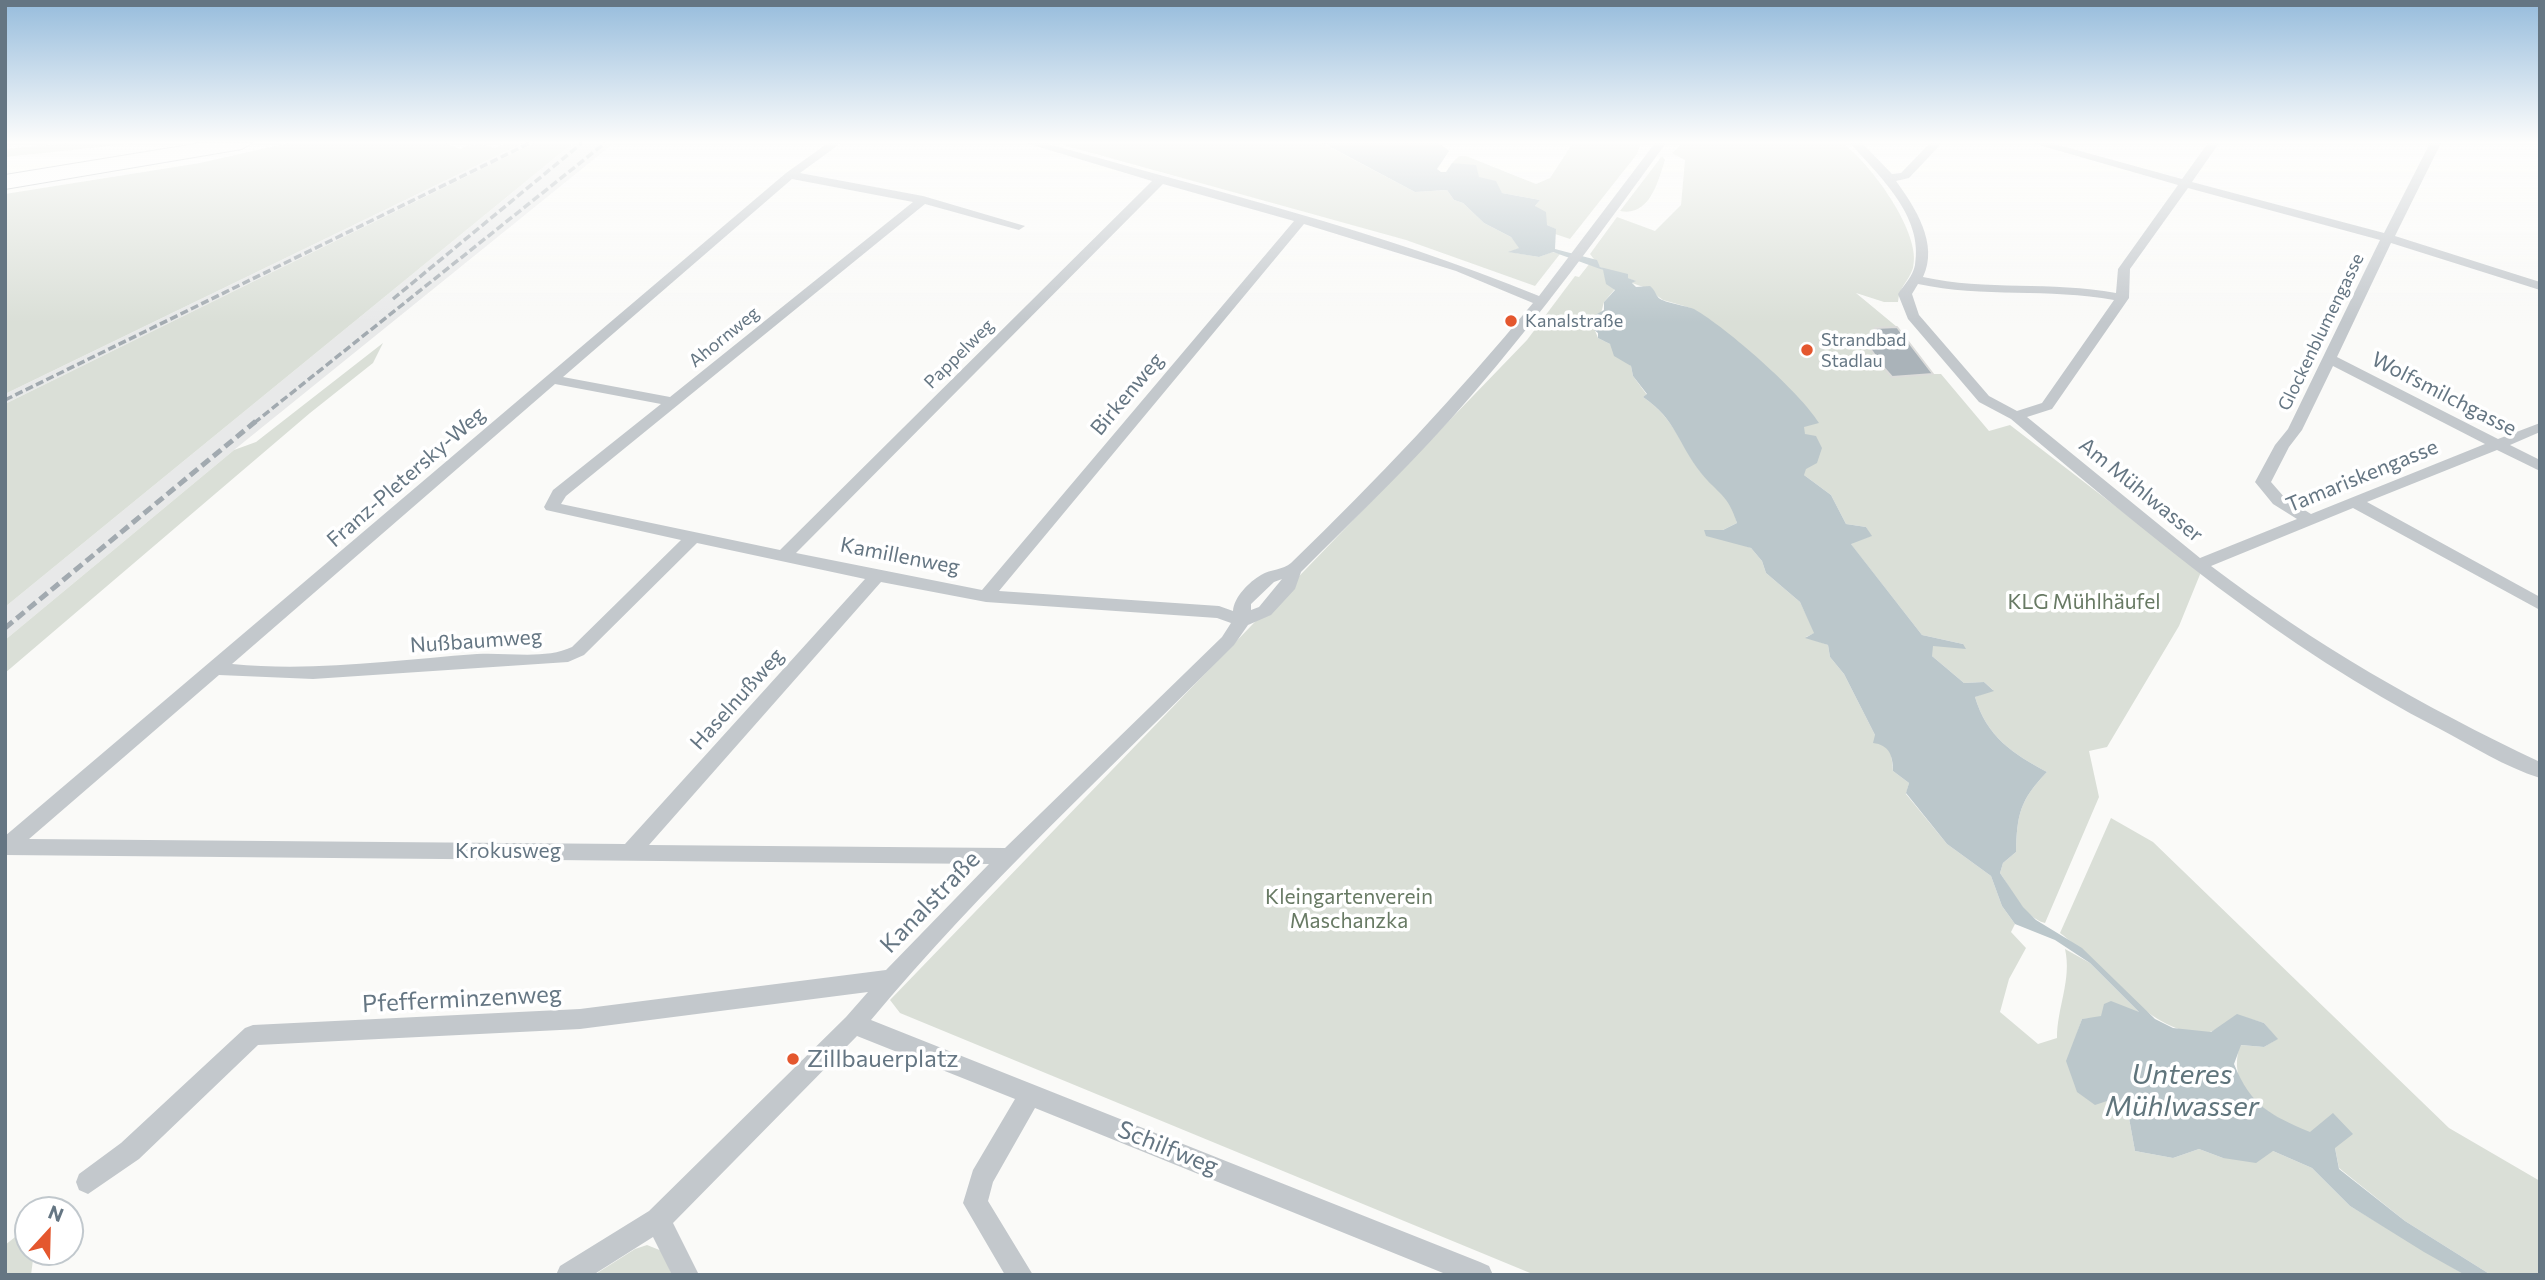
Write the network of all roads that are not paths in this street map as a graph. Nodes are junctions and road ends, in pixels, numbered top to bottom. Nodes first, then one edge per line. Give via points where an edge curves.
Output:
1 (758, 203) edge
2 (920, 203) edge
3 (933, 203) edge
4 (1137, 203) edge
5 (1240, 203) edge
6 (1616, 203) edge
7 (1905, 203) edge
8 (2172, 203) edge
9 (2255, 203) edge
10 (2405, 203) edge
11 (1301, 220) junction
12 (1019, 226) dead end
13 (2387, 238) junction
14 (1915, 279) junction
15 (2536, 281) edge
16 (2122, 298) junction
17 (1541, 302) junction
18 (2329, 359) junction
19 (552, 379) junction
20 (675, 402) junction
21 (2017, 416) junction
22 (2540, 427) edge
23 (2497, 444) junction
24 (2540, 466) edge
25 (2354, 502) junction
26 (552, 507) joint
27 (2308, 519) junction
28 (693, 537) junction
29 (785, 555) junction
30 (2200, 564) junction
31 (877, 576) junction
32 (986, 596) junction
33 (2540, 604) edge
34 (1242, 621) junction
35 (214, 668) junction
36 (2540, 771) edge
37 (6, 847) edge
38 (630, 852) junction
39 (1010, 856) junction
40 (892, 979) junction
41 (854, 1024) junction
42 (1031, 1093) junction
43 (88, 1182) dead end
44 (658, 1220) junction
45 (569, 1275) edge
46 (685, 1275) edge
47 (1020, 1275) edge
48 (1480, 1275) edge

1 - 19 street, Franz-Pletersky-Weg
2 - 20 street, Ahornweg
3 - 12 street
4 - 29 street, Pappelweg
5 - 11 street
6 - 17 street, Kanalstraße
7 - 14 street, Am Mühlwasser via 1922,259
8 - 16 street via 2124,269
9 - 13 street
10 - 13 street, Glockenblumengasse
11 - 17 street via 1460,268
11 - 32 street, Birkenweg
13 - 15 street
13 - 18 street, Glockenblumengasse
14 - 16 street via 1941,286 2094,291
14 - 21 street, Am Mühlwasser via 1905,294 1913,316 1983,399
16 - 21 street via 2047,406
17 - 34 street, Kanalstraße via 1410,454 1293,570 1289,585 1265,611
18 - 23 street, Wolfsmilchgasse
18 - 27 street, Glockenblumengasse via 2295,430 2263,482 2279,501
19 - 20 street
19 - 35 street, Franz-Pletersky-Weg
20 - 26 street, Ahornweg via 559,493
21 - 30 street, Am Mühlwasser
22 - 23 street, Tamariskengasse
23 - 24 street, Wolfsmilchgasse
23 - 25 street, Tamariskengasse
25 - 27 street, Tamariskengasse
25 - 33 street
26 - 28 street, Kamillenweg
27 - 30 street, Tamariskengasse
28 - 29 street, Kamillenweg
28 - 35 street, Nußbaumweg via 579,651 568,656 347,674 268,675
29 - 31 street, Kamillenweg
30 - 36 street, Am Mühlwasser via 2329,657
31 - 32 street, Kamillenweg
31 - 38 street, Haselnußweg
32 - 34 street, Kamillenweg via 1219,612
34 - 39 street, Kanalstraße via 1228,641
35 - 37 street, Franz-Pletersky-Weg
37 - 38 street, Krokusweg
38 - 39 street, Krokusweg
39 - 40 street, Kanalstraße
40 - 41 street, Kanalstraße
40 - 43 street, Pfefferminzenweg via 580,1019 253,1035 130,1151
41 - 42 street, Schilfweg
41 - 44 street, Kanalstraße
42 - 47 street via 982,1178 975,1203
42 - 48 street, Schilfweg
44 - 45 street
44 - 46 street

